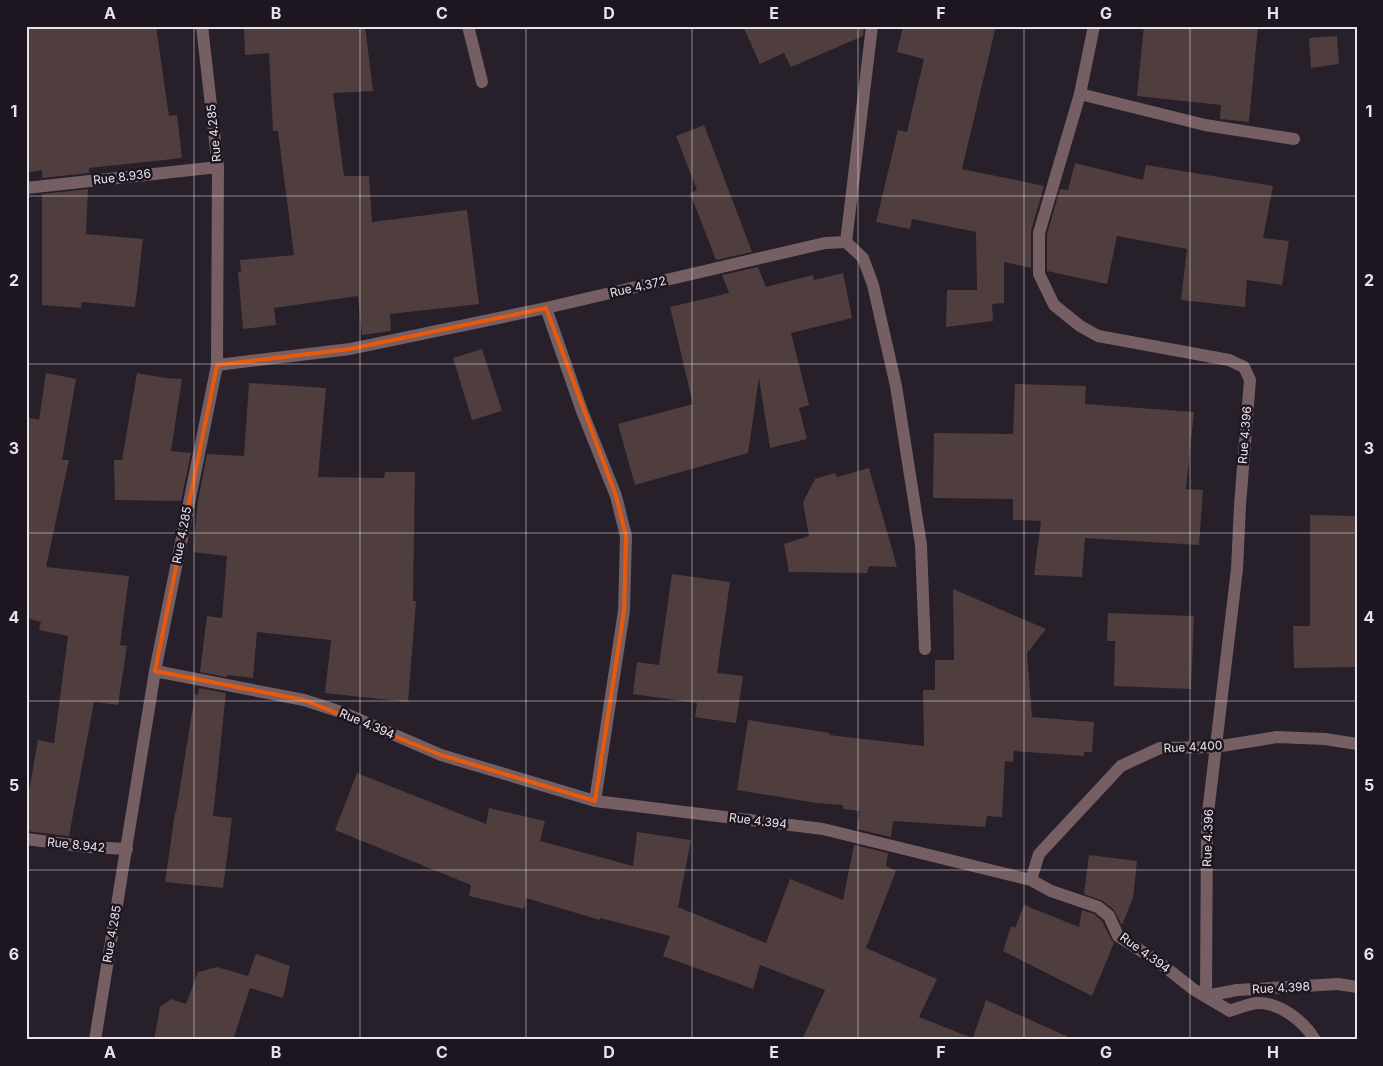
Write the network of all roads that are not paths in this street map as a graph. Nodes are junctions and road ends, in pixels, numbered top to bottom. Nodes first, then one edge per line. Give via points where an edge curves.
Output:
1 (202, 26) edge
2 (468, 26) edge
3 (872, 26) edge
4 (1094, 26) edge
5 (482, 82) dead end
6 (1080, 94) junction
7 (1294, 139) dead end
8 (218, 167) junction
9 (26, 188) edge
10 (846, 242) junction
11 (546, 308) junction
12 (216, 365) junction
13 (925, 649) dead end
14 (155, 670) junction
15 (1357, 744) edge
16 (1215, 747) junction
17 (595, 801) junction
18 (26, 839) edge
19 (127, 849) junction
20 (1031, 880) junction
21 (1357, 987) edge
22 (1206, 996) junction
23 (94, 1040) edge
24 (1315, 1040) edge

1 - 8 street, Rue 4.285
2 - 5 street
3 - 10 street
4 - 6 street, Rue 4.396
6 - 7 street via 1205,125
6 - 16 street, Rue 4.396 via 1039,234 1039,274 1054,305 1098,336 1229,360 1244,367 1250,380 1237,569
8 - 9 street, Rue 8.936
8 - 12 street, Rue 4.285
10 - 11 street, Rue 4.372 via 825,243
10 - 13 street via 863,258 873,285 896,386 921,545
11 - 12 street, Rue 4.372 via 350,349
11 - 17 street via 616,496 626,536 624,611
12 - 14 street, Rue 4.285
14 - 17 street, Rue 4.394 via 304,700 344,713 441,755
14 - 19 street, Rue 4.285
15 - 16 street, Rue 4.400 via 1277,736
16 - 20 street, Rue 4.400 via 1160,748 1121,766 1039,854
16 - 22 street, Rue 4.396 via 1207,821
17 - 20 street, Rue 4.394 via 823,829
18 - 19 street, Rue 8.942
19 - 23 street, Rue 4.285
20 - 22 street, Rue 4.394 via 1051,891 1098,907 1110,916 1118,936
21 - 22 street, Rue 4.398 via 1338,984 1237,990
22 - 24 street, Rue 4.394 via 1230,1011 1256,1003 1268,1004 1296,1016

